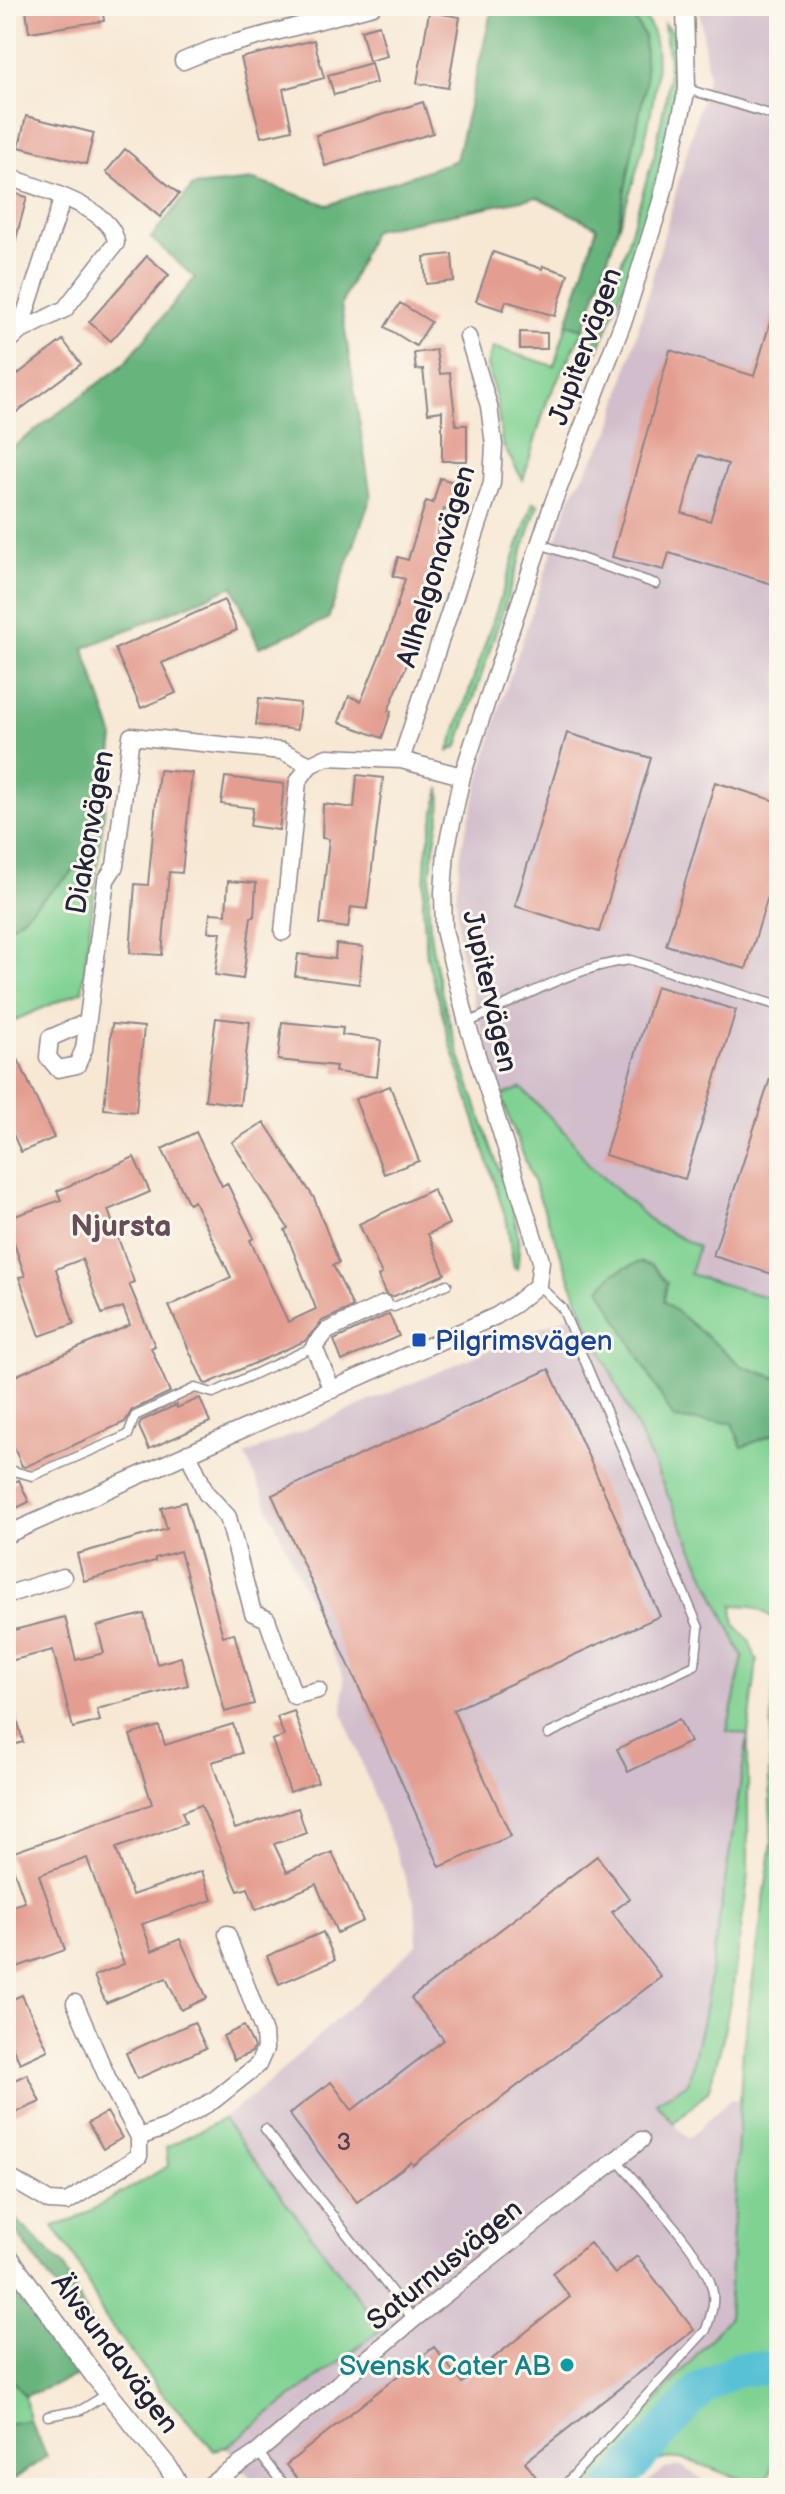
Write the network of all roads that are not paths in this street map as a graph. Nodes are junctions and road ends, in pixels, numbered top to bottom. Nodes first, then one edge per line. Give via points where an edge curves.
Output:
1 (373, 6) edge
2 (685, 6) edge
3 (183, 61) dead end
4 (687, 89) junction
5 (779, 117) edge
6 (6, 176) edge
7 (63, 197) junction
8 (468, 337) dead end
9 (12, 338) edge
10 (539, 544) junction
11 (656, 584) dead end
12 (401, 760) junction
13 (310, 765) junction
14 (462, 776) junction
15 (283, 932) dead end
16 (779, 1006) edge
17 (87, 1022) dead end
18 (467, 1023) junction
19 (447, 1284) dead end
20 (538, 1285) junction
21 (384, 1304) joint
22 (314, 1347) junction
23 (332, 1390) junction
24 (188, 1453) junction
25 (6, 1472) edge
26 (6, 1535) edge
27 (63, 1577) dead end
28 (6, 1595) edge
29 (318, 1690) dead end
30 (548, 1734) dead end
31 (227, 1934) dead end
32 (75, 2003) dead end
33 (265, 2129) dead end
34 (139, 2137) junction
35 (641, 2140) dead end
36 (617, 2160) junction
37 (6, 2176) edge
38 (6, 2253) edge
39 (414, 2319) junction
40 (108, 2394) junction
41 (48, 2416) dead end
42 (258, 2452) junction
43 (181, 2488) edge
44 (205, 2488) edge
45 (286, 2488) edge
46 (562, 2488) edge

1 - 3 street
2 - 4 street, Jupitervägen
4 - 5 lane
4 - 10 street, Jupitervägen via 662,198 625,317
6 - 7 street
7 - 9 street
7 - 9 street via 112,228 116,243 65,309
8 - 12 street, Allhelgonavägen via 489,406 492,483
10 - 11 lane
10 - 14 street, Jupitervägen
12 - 13 street via 327,757
12 - 14 street
13 - 15 street via 298,781
13 - 17 street, Diakonvägen via 282,751 131,736
14 - 18 street, Jupitervägen via 443,892 444,930
16 - 18 lane via 631,960 560,981
18 - 20 street, Jupitervägen via 541,1261
19 - 21 lane via 394,1307
20 - 23 street via 496,1316
20 - 30 lane via 562,1308 699,1628 695,1665
21 - 22 street via 327,1331
22 - 23 street
22 - 25 lane via 213,1393 195,1388 135,1416 128,1435 32,1476
23 - 24 street
24 - 26 street
24 - 29 street via 206,1493 228,1517 253,1613 267,1619 294,1696
27 - 28 street
31 - 34 street via 257,2009 265,2049 258,2065 214,2100
32 - 34 street
33 - 39 lane
34 - 37 street via 139,2156 67,2202 49,2201
35 - 36 street, Saturnusvägen
36 - 39 street, Saturnusvägen
36 - 46 lane via 703,2265 713,2290 713,2310 706,2330
38 - 40 street, Älvsundavägen
39 - 42 street, Saturnusvägen
40 - 41 lane via 81,2410
40 - 43 street, Älvsundavägen
42 - 44 street, Saturnusvägen
42 - 45 lane

